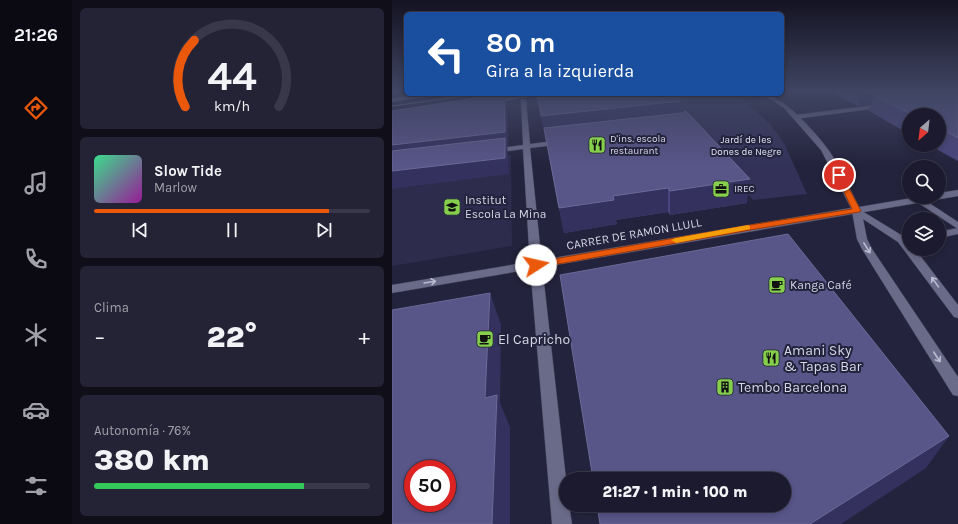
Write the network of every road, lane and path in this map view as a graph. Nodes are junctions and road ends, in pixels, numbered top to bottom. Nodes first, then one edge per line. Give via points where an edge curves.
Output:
1 (525, 115) edge
2 (808, 115) edge
3 (795, 117) joint
4 (574, 141) edge
5 (528, 146) junction
6 (489, 151) edge
7 (958, 193) edge
8 (946, 195) edge
9 (902, 203) edge
10 (926, 204) edge
11 (857, 211) junction
12 (958, 226) edge
13 (958, 231) edge
14 (946, 234) edge
15 (902, 241) edge
16 (916, 256) edge
17 (536, 265) junction
18 (392, 289) edge
19 (958, 314) edge
20 (958, 390) edge
21 (562, 524) edge

1 - 5 street
2 - 3 street
3 - 11 street via 824,149
4 - 5 street
5 - 6 street
5 - 17 street
7 - 8 street
9 - 11 street, CARRER DE RAMON LLULL
10 - 12 street
11 - 15 street
11 - 17 street, CARRER DE RAMON LLULL
11 -> 20 street via 862,239 867,248
13 - 14 street
19 -> 16 street
18 -> 17 street, CARRER DE RAMON LLULL
17 - 21 street

